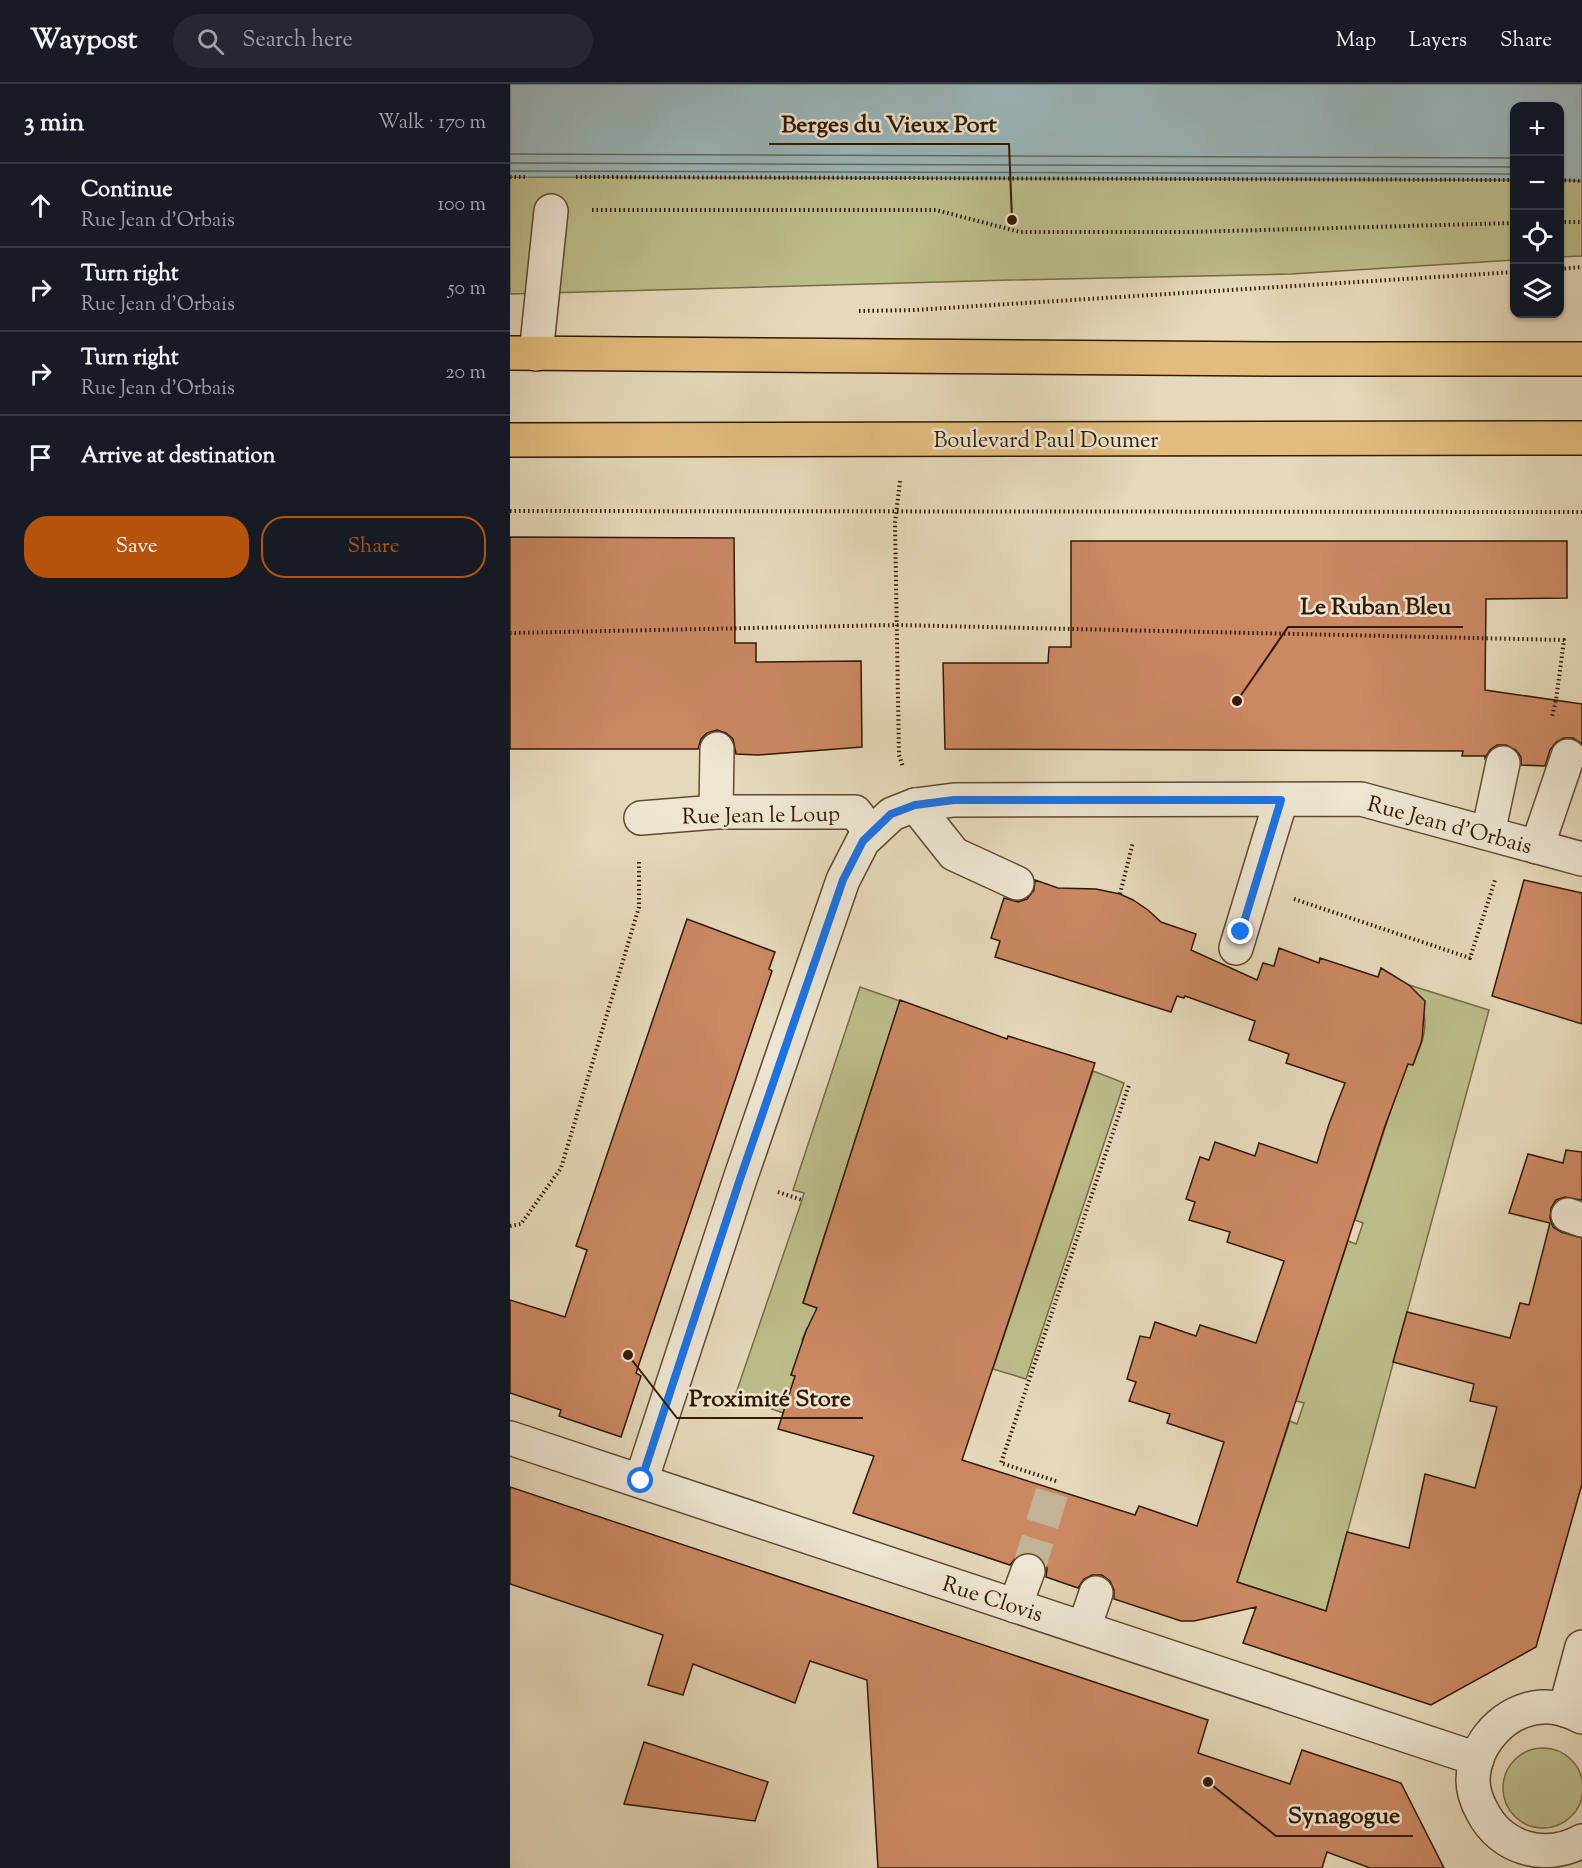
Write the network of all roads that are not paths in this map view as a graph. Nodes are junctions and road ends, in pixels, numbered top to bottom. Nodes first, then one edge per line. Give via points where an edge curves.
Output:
1 (551, 211) road end
2 (523, 354) edge
3 (1582, 359) edge
4 (1582, 438) edge
5 (510, 440) edge
6 (717, 748) dead end
7 (1568, 756) dead end
8 (1503, 764) dead end
9 (1281, 800) junction
10 (915, 805) junction
11 (716, 812) junction
12 (641, 818) dead end
13 (871, 833) junction
14 (1511, 840) junction
15 (1582, 859) edge
16 (1017, 883) dead end
17 (1236, 948) dead end
18 (510, 1438) edge
19 (641, 1481) junction
20 (1028, 1571) tunnel mouth
21 (1096, 1593) dead end
22 (1015, 1605) junction
23 (1084, 1628) junction
24 (1582, 1647) edge
25 (1574, 1713) edge
26 (1477, 1759) junction
27 (1582, 1841) edge
28 (1520, 1858) edge

1 - 2 street
2 - 3 main road
4 - 5 main road, Boulevard Paul Doumer
6 - 11 street
7 - 14 street
8 - 14 street
9 - 10 street, Rue Jean d'Orbais via 954,800
9 - 14 street, Rue Jean d'Orbais via 1361,799
9 - 17 street
10 - 13 street, Rue Jean d'Orbais via 891,814
10 - 16 street via 954,854
11 - 12 street, Rue Jean le Loup
11 - 13 street, Rue Jean le Loup via 855,812
13 - 19 street, Rue Jean d'Orbais via 843,880
14 - 15 street, Rue Jean d'Orbais
18 - 19 street, Rue Clovis
19 - 22 street, Rue Clovis
20 - 22 street
21 - 23 street
22 - 23 street, Rue Clovis
23 - 26 street, Rue Clovis
24 - 25 street
25 - 26 street via 1543,1707 1521,1711 1501,1723
26 - 28 street via 1473,1781 1477,1802 1487,1822
27 - 28 street via 1568,1848

